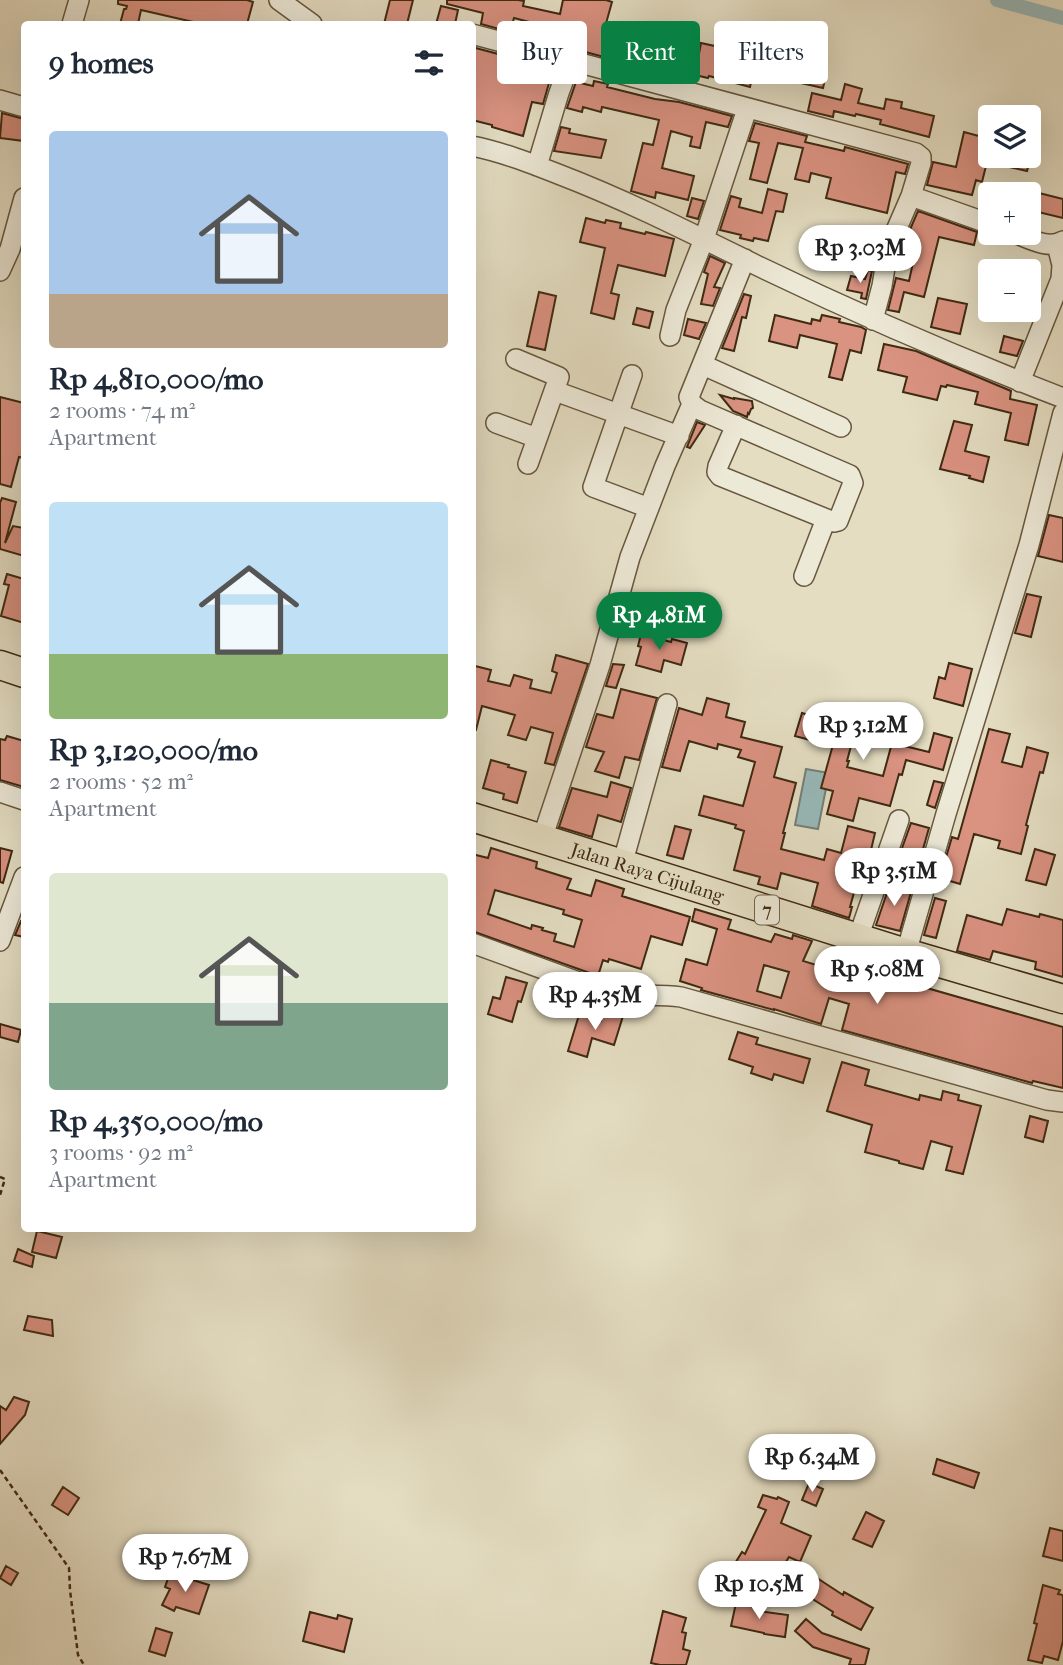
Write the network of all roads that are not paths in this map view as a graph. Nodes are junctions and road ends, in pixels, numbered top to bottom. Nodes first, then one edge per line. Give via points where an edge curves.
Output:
1 (79, 0) edge
2 (279, 0) edge
3 (73, 21) edge
4 (308, 21) edge
5 (476, 35) edge
6 (497, 41) edge
7 (587, 64) edge
8 (563, 84) edge
9 (0, 100) edge
10 (21, 106) edge
11 (747, 109) junction
12 (476, 147) edge
13 (537, 166) junction
14 (911, 196) junction
15 (21, 208) edge
16 (978, 220) edge
17 (704, 239) junction
18 (1041, 242) edge
19 (1060, 243) edge
20 (745, 260) junction
21 (0, 271) edge
22 (873, 320) junction
23 (670, 336) dead end
24 (516, 359) dead end
25 (703, 365) junction
26 (632, 375) dead end
27 (1020, 382) junction
28 (555, 391) junction
29 (1063, 398) edge
30 (694, 406) junction
31 (1063, 413) edge
32 (618, 414) junction
33 (496, 423) dead end
34 (736, 425) junction
35 (841, 427) dead end
36 (681, 437) junction
37 (537, 439) junction
38 (528, 464) dead end
39 (649, 508) junction
40 (826, 519) junction
41 (803, 576) dead end
42 (0, 665) edge
43 (21, 672) edge
44 (667, 704) dead end
45 (0, 792) edge
46 (21, 799) edge
47 (476, 818) edge
48 (899, 820) dead end
49 (542, 839) junction
50 (622, 864) junction
51 (21, 885) edge
52 (858, 938) junction
53 (0, 941) edge
54 (476, 944) edge
55 (906, 953) junction
56 (1063, 999) edge
57 (1063, 1102) edge

1 - 3 street
2 - 4 street
5 - 6 street
7 - 11 street
8 - 13 street
9 - 10 street
11 - 14 street via 916,153 921,163
11 - 17 street
12 - 13 street
13 - 17 street
14 - 16 street
14 - 22 street via 888,249
15 - 21 street
17 - 20 street
17 - 23 street
18 - 19 street
19 - 27 street via 1061,279
20 - 22 street
20 - 25 street
22 - 27 street
24 - 28 street via 559,377
25 - 30 street via 690,397
25 - 35 street
26 - 32 street
27 - 29 street
28 - 32 street
28 - 37 street
30 - 34 street
30 - 36 street
31 - 55 street via 1029,545
32 - 36 street
32 - 39 street via 593,487
33 - 37 street
34 - 40 street via 718,466 719,475
34 - 40 street via 850,475 853,483 838,521
36 - 39 street
37 - 38 street
39 - 49 street
40 - 41 street
42 - 43 highway
44 - 50 street
45 - 46 street
47 - 49 highway, Jalan Raya Cijulang / 7
48 - 52 street
49 - 50 highway, Jalan Raya Cijulang / 7
50 - 52 highway, Jalan Raya Cijulang / 7
51 - 53 street
52 - 55 highway, Jalan Raya Cijulang / 7
54 - 57 street via 606,992 681,997
55 - 56 highway, Jalan Raya Cijulang / 7

